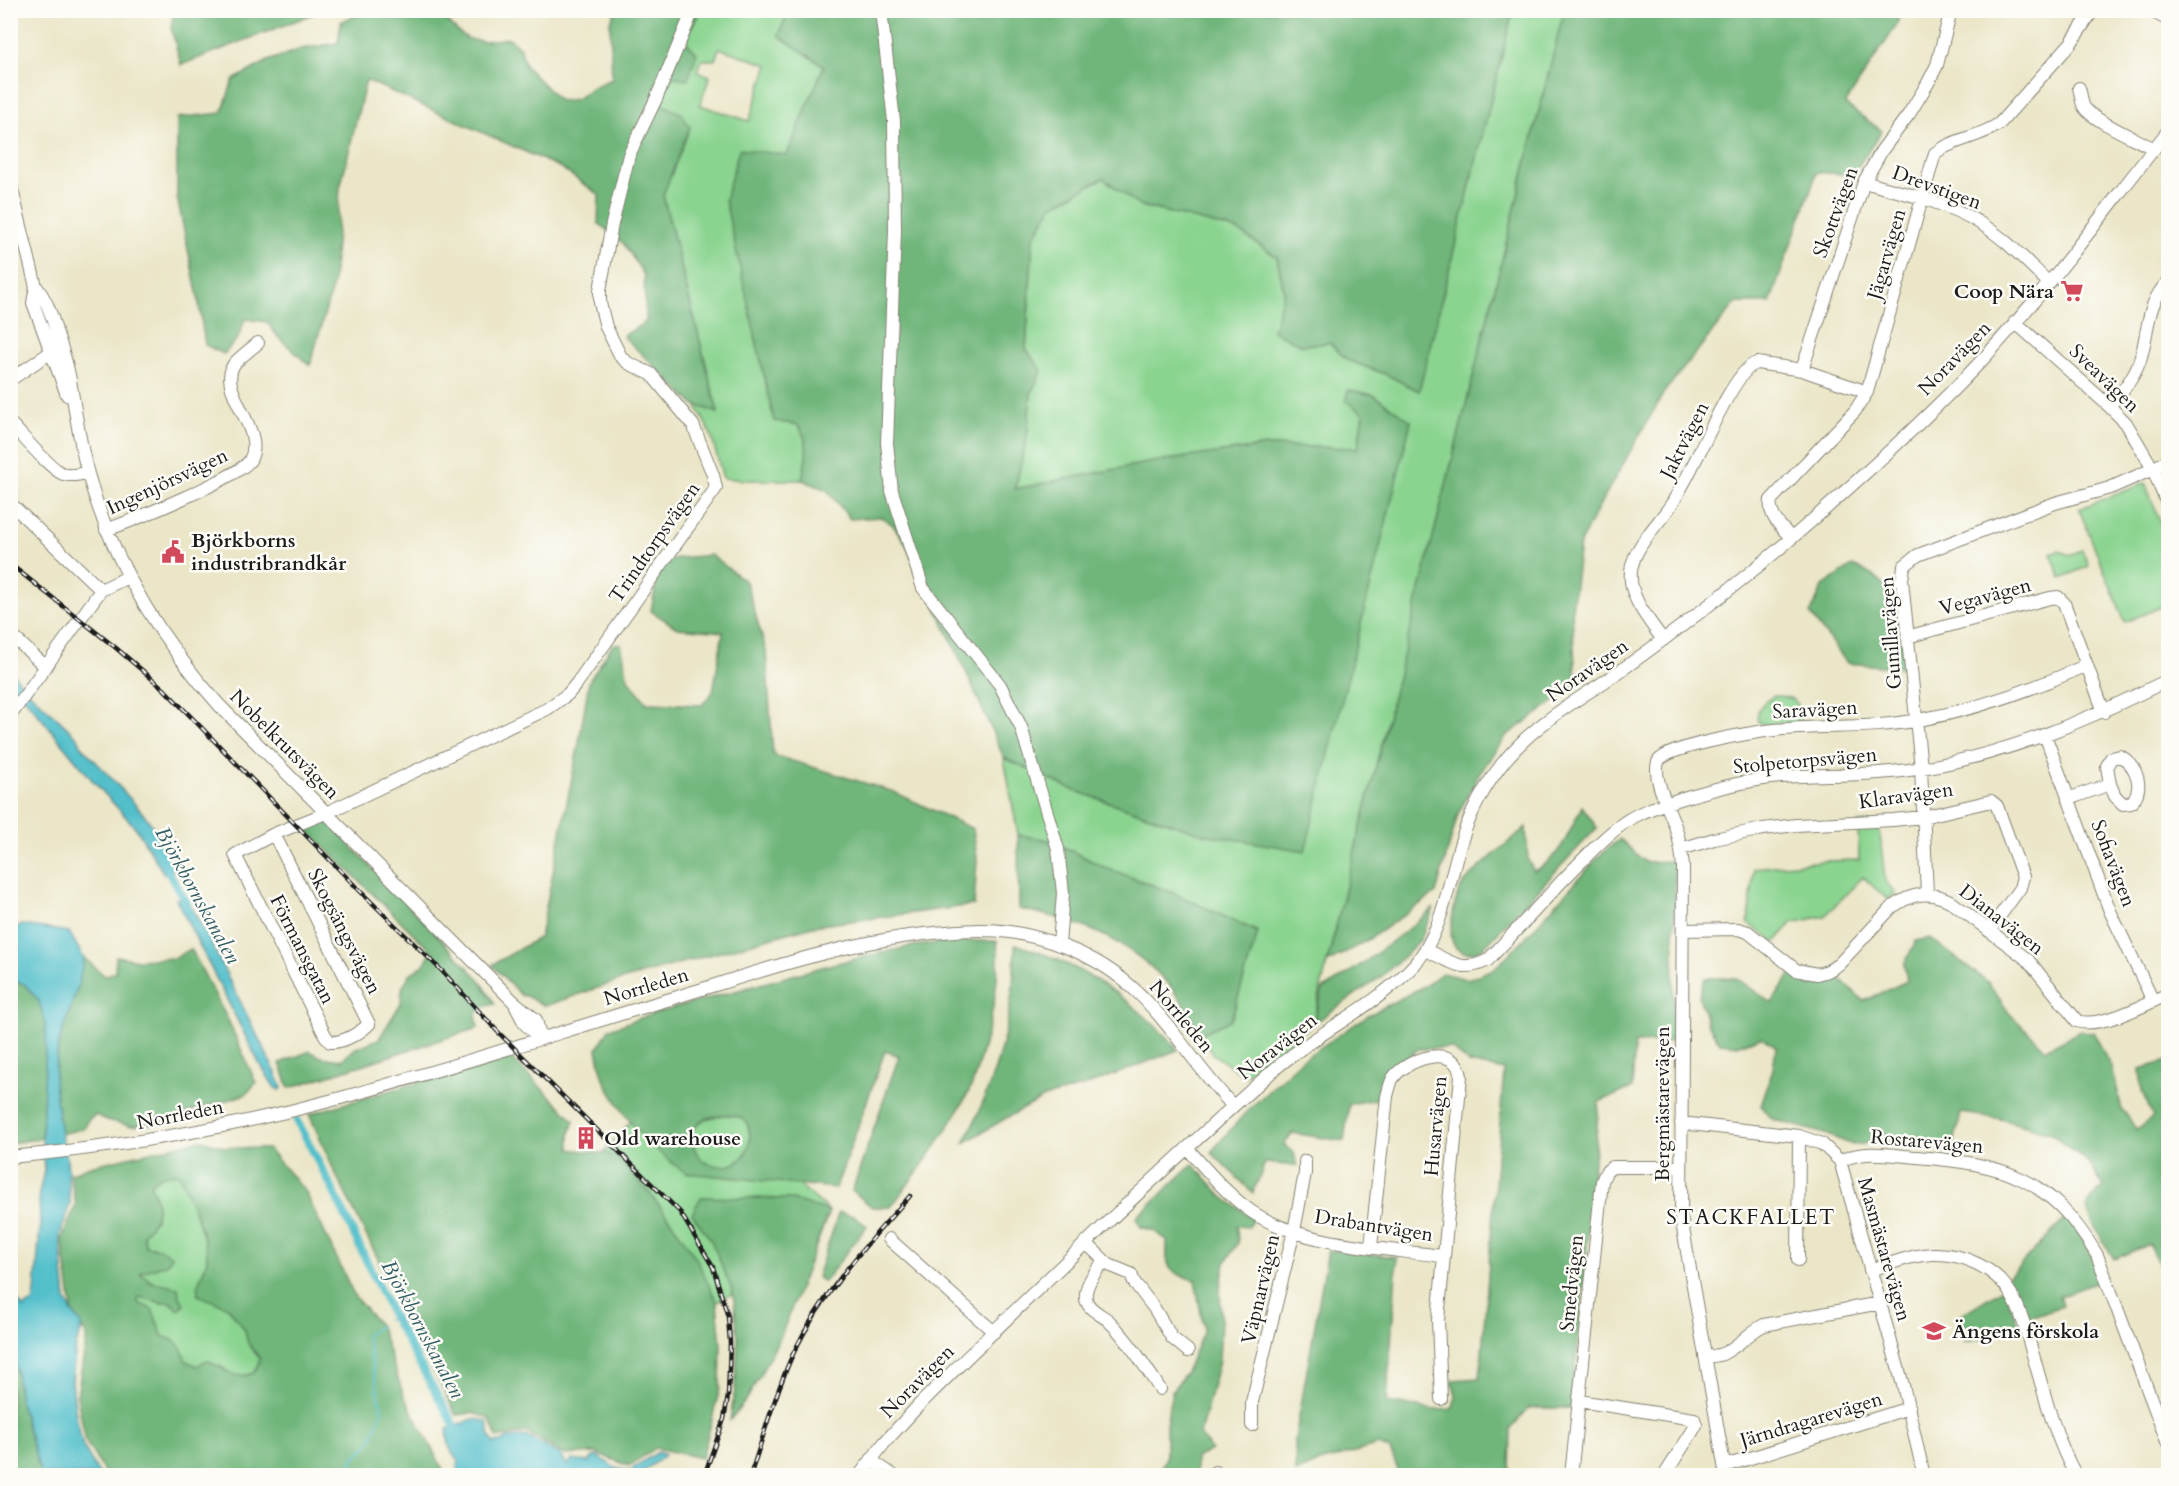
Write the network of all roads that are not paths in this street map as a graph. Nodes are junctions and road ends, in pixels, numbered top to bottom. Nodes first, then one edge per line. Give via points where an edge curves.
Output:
1 (693, 10) edge
2 (881, 10) edge
3 (1951, 10) edge
4 (2093, 10) edge
5 (2150, 10) edge
6 (2169, 20) edge
7 (2079, 88) dead end
8 (2169, 131) edge
9 (2154, 149) junction
10 (10, 182) edge
11 (1864, 182) junction
12 (1922, 199) junction
13 (2048, 282) junction
14 (2169, 282) edge
15 (2015, 322) junction
16 (49, 328) junction
17 (258, 343) dead end
18 (51, 352) junction
19 (1802, 370) junction
20 (10, 380) edge
21 (1867, 392) junction
22 (2109, 406) junction
23 (77, 420) junction
24 (10, 423) edge
25 (2169, 460) edge
26 (2153, 469) junction
27 (87, 473) junction
28 (10, 503) edge
29 (2169, 506) edge
30 (106, 530) junction
31 (1791, 538) junction
32 (128, 577) junction
33 (101, 590) junction
34 (10, 634) edge
35 (1907, 637) junction
36 (1663, 640) junction
37 (2087, 665) junction
38 (46, 667) junction
39 (2169, 680) edge
40 (2104, 712) junction
41 (10, 716) edge
42 (1917, 720) junction
43 (2045, 735) junction
44 (1922, 768) junction
45 (2110, 784) dead end
46 (2068, 799) junction
47 (1667, 804) junction
48 (326, 813) junction
49 (1923, 817) junction
50 (274, 834) junction
51 (1681, 849) junction
52 (235, 855) joint
53 (1927, 893) junction
54 (1683, 930) junction
55 (1989, 931) junction
56 (1059, 945) junction
57 (1426, 950) junction
58 (2169, 994) edge
59 (2153, 1001) junction
60 (348, 1037) joint
61 (541, 1039) junction
62 (1233, 1106) junction
63 (1681, 1123) junction
64 (1799, 1136) junction
65 (1187, 1148) junction
66 (10, 1157) edge
67 (1305, 1161) dead end
68 (1840, 1161) junction
69 (1681, 1167) junction
70 (1293, 1231) junction
71 (889, 1239) dead end
72 (1085, 1242) junction
73 (1371, 1247) junction
74 (1442, 1256) junction
75 (1798, 1260) dead end
76 (1104, 1261) junction
77 (1870, 1270) junction
78 (1880, 1303) junction
79 (994, 1332) junction
80 (1188, 1351) dead end
81 (1705, 1357) junction
82 (1160, 1389) dead end
83 (1441, 1399) dead end
84 (1579, 1401) junction
85 (1909, 1408) junction
86 (1252, 1425) dead end
87 (2166, 1430) edge
88 (2169, 1444) edge
89 (871, 1460) junction
90 (1725, 1471) edge
91 (859, 1476) edge
92 (894, 1476) edge
93 (1570, 1476) edge
94 (1664, 1476) edge
95 (1924, 1476) edge
96 (2076, 1476) edge

1 - 48 street, Trindtorpsvägen via 629,155 610,235 600,303 606,327 621,357 651,374 693,425 716,488 561,700
2 - 56 street via 894,122 895,231 887,443 892,491 923,588 1000,685 1022,727 1058,849 1063,893
3 - 11 street, Skottvägen via 1937,65 1928,83
4 - 12 street, Jägarvägen via 2071,43 2000,123 1989,132 1935,153
5 - 6 street
7 - 9 street via 2088,111
8 - 9 street, Noravägen
9 - 13 street, Noravägen
10 - 16 street
11 - 12 street, Drevstigen
11 - 19 street, Skottvägen
12 - 13 street, Drevstigen via 1979,222
12 - 21 street, Jägarvägen
13 - 15 street, Noravägen
14 - 22 street via 2152,304 2135,371 2127,387
15 - 22 street, Sveavägen
15 - 31 street, Noravägen via 1909,432
16 - 18 street
16 - 23 street via 69,374
17 - 30 street, Ingenjörsvägen via 233,366 231,377 254,443 249,462 233,474
18 - 20 street
18 - 23 street
19 - 21 street, Jaktvägen
19 - 36 street, Jaktvägen via 1750,364 1719,412 1674,501 1637,551 1632,563 1632,587
21 - 31 street, Jägarvägen via 1855,411 1771,500 1770,509
22 - 26 street, Sveavägen via 2136,437
23 - 27 street, Nobelkrutsvägen
24 - 27 street via 62,474
25 - 26 street, Gunillavägen
26 - 29 street, Sveavägen
26 - 35 street, Gunillavägen via 1908,561 1902,573
27 - 30 street, Nobelkrutsvägen
28 - 33 street
30 - 32 street, Nobelkrutsvägen
31 - 36 street, Noravägen
32 - 33 street
32 - 48 street, Nobelkrutsvägen via 191,674
33 - 38 street
34 - 38 street
35 - 37 street, Vegavägen via 2058,597 2064,603
35 - 42 street, Gunillavägen
36 - 57 street, Noravägen via 1546,722 1516,747 1500,767 1478,801 1462,837 1439,921
37 - 40 street, Vegavägen
37 - 42 street, Saravägen via 2014,696
38 - 41 street
39 - 40 street, Stolpetorpsvägen
40 - 43 street, Stolpetorpsvägen
42 - 44 street, Gunillavägen
42 - 47 street, Saravägen via 1773,730 1665,754 1657,770
43 - 44 street, Stolpetorpsvägen
43 - 46 street, Sofiavägen
44 - 47 street, Stolpetorpsvägen via 1744,782
44 - 49 street, Gunillavägen
45 - 46 street
46 - 59 street, Sofiavägen via 2110,911
47 - 51 street, Bergmästarevägen
47 - 57 street, Stolpetorpsvägen via 1626,822 1602,842 1488,960 1468,968
48 - 50 street, Trindtorpsvägen
48 - 61 street, Nobelkrutsvägen via 513,1001 525,1024
49 - 51 street, Klaravägen via 1763,829
49 - 53 street, Gunillavägen
49 - 55 street, Klaravägen via 1981,802 1991,801 1997,806 2023,877 2020,888
50 - 52 street, Trindtorpsvägen
50 - 60 street, Skogsängsvägen via 369,1024
51 - 54 street, Bergmästarevägen
52 - 60 street, Förmansgatan via 325,1035 330,1042
53 - 54 street, Dianavägen via 1891,908 1839,964 1817,974 1796,970 1748,932
53 - 55 street, Dianavägen via 1950,901
54 - 63 street, Bergmästarevägen
55 - 59 street, Dianavägen via 2028,960 2077,1021 2095,1022
56 - 61 street, Norrleden via 997,931 897,938 793,961
56 - 62 street, Norrleden via 1098,963 1139,992
57 - 62 street, Noravägen via 1404,974 1289,1058
58 - 59 street, Dianavägen
61 - 66 street, Norrleden via 288,1112 181,1135
62 - 65 street, Noravägen
63 - 64 street, Masmästarevägen
63 - 69 street, Bergmästarevägen
64 - 68 street, Masmästarevägen via 1822,1144
64 - 75 street
65 - 70 street, Drabantvägen via 1238,1201 1271,1223
65 - 72 street, Noravägen
67 - 70 street, Väpnarvägen
68 - 77 street, Masmästarevägen
68 - 87 street, Rostarevägen via 1869,1153 1981,1164 2026,1181 2059,1204 2097,1255
69 - 81 street, Bergmästarevägen via 1681,1217
69 - 84 street, Smedvägen via 1612,1167 1602,1181
70 - 73 street, Drabantvägen
70 - 86 street, Väpnarvägen via 1252,1402
71 - 79 street
72 - 76 street
72 - 79 street, Noravägen
73 - 74 street, Drabantvägen
73 - 74 street, Husarvägen via 1390,1085 1394,1076 1413,1064 1443,1056 1459,1066 1461,1076
74 - 83 street, Husarvägen via 1438,1320
76 - 80 street via 1131,1274 1172,1338
76 - 82 street via 1087,1289 1088,1305 1119,1332
77 - 78 street, Masmästarevägen
77 - 96 street via 1917,1256 1941,1254 1971,1261 1995,1275 2011,1294 2020,1315 2052,1420
78 - 81 street via 1764,1325 1735,1347
78 - 85 street, Masmästarevägen
79 - 89 street, Noravägen via 919,1405
81 - 90 street, Bergmästarevägen
84 - 93 street, Smedvägen
84 - 94 street via 1694,1419 1696,1425
85 - 90 street, Järndragarevägen
85 - 95 street, Masmästarevägen
87 - 88 street, Rostarevägen
89 - 91 street, Noravägen
89 - 92 street

